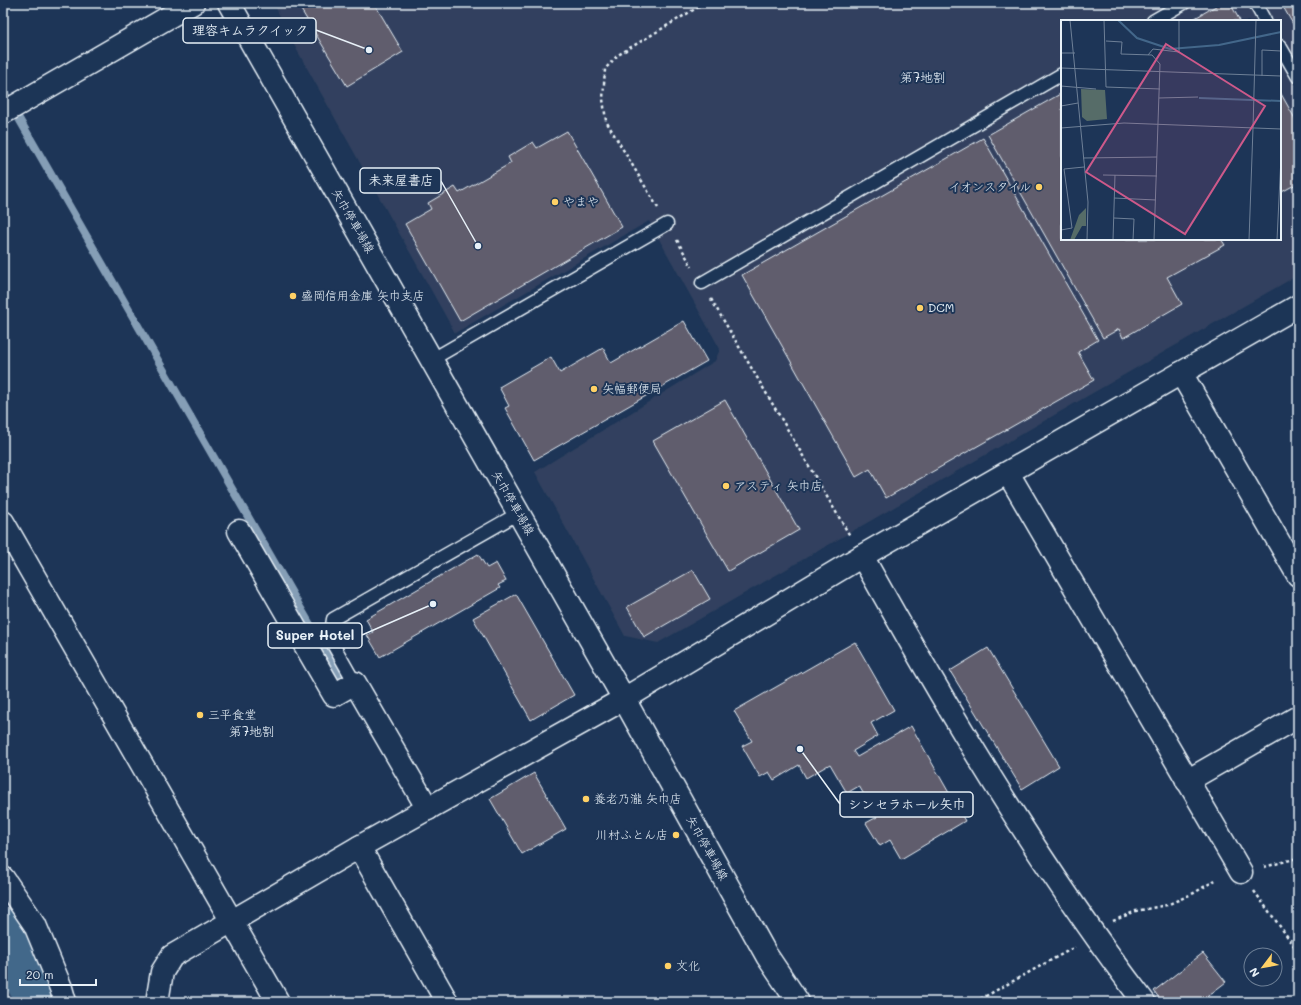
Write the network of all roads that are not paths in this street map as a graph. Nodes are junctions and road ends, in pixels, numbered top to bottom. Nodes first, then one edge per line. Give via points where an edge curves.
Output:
1 (193, 3) edge
2 (229, 3) edge
3 (1184, 3) edge
4 (1255, 3) edge
5 (1155, 20) edge
6 (1264, 20) edge
7 (1281, 48) edge
8 (1061, 75) edge
9 (1298, 77) edge
10 (10, 110) edge
11 (667, 224) dead end
12 (702, 283) dead end
13 (1298, 306) edge
14 (431, 360) junction
15 (1181, 373) junction
16 (1008, 473) junction
17 (519, 513) junction
18 (3, 522) edge
19 (239, 531) dead end
20 (862, 556) junction
21 (1298, 575) edge
22 (349, 686) junction
23 (624, 699) junction
24 (1298, 717) edge
25 (1187, 781) junction
26 (428, 809) junction
27 (359, 847) junction
28 (1241, 872) road end
29 (3, 878) edge
30 (231, 921) junction
31 (65, 1002) edge
32 (157, 1002) edge
33 (278, 1002) edge
34 (447, 1002) edge
35 (798, 1002) edge
36 (1144, 1002) edge

1 - 10 street
2 - 14 street, 矢巾停車場線
3 - 5 lane
4 - 6 lane
7 - 9 lane
8 - 12 lane
11 - 14 lane
13 - 15 street
14 - 17 street, 矢巾停車場線
15 - 16 street
15 - 21 street
16 - 20 street
16 - 25 street
17 - 22 lane via 333,619 330,639
17 - 23 street, 矢巾停車場線
18 - 30 street
19 - 22 street via 334,695
20 - 23 street
20 - 36 street via 926,669 1002,794 1096,936
22 - 26 street
23 - 26 street
23 - 35 street, 矢巾停車場線 via 767,956
24 - 25 street
25 - 28 street
26 - 27 street
27 - 30 street
27 - 34 street
29 - 31 street via 35,925
30 - 32 street via 172,956 162,972
30 - 33 street

